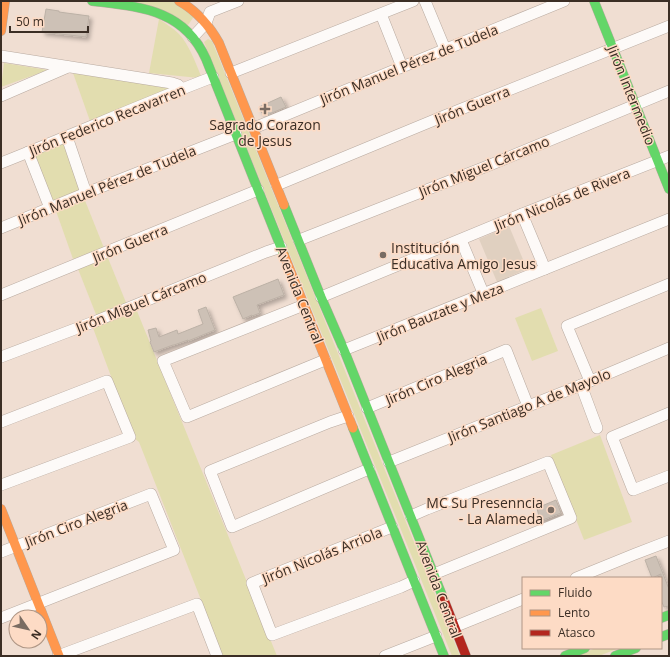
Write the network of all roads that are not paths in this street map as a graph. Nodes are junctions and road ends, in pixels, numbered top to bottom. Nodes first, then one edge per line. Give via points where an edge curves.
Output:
1 (5, 1) edge
2 (92, 1) edge
3 (179, 1) edge
4 (238, 1) edge
5 (413, 1) edge
6 (426, 1) edge
7 (564, 1) edge
8 (594, 1) edge
9 (209, 12) edge
10 (381, 14) junction
11 (669, 26) edge
12 (1, 31) edge
13 (193, 37) junction
14 (613, 48) junction
15 (445, 49) junction
16 (1, 56) edge
17 (402, 66) junction
18 (68, 67) junction
19 (232, 73) junction
20 (213, 78) junction
21 (182, 89) junction
22 (669, 91) edge
23 (1, 96) edge
24 (636, 104) junction
25 (254, 128) junction
26 (236, 134) junction
27 (67, 137) junction
28 (28, 152) junction
29 (669, 156) edge
30 (658, 161) junction
31 (1, 162) edge
32 (276, 186) junction
33 (669, 189) edge
34 (258, 190) junction
35 (86, 193) junction
36 (50, 208) junction
37 (522, 214) junction
38 (669, 220) edge
39 (1, 228) edge
40 (299, 240) junction
41 (461, 240) junction
42 (281, 247) junction
43 (545, 269) junction
44 (669, 284) edge
45 (1, 295) edge
46 (484, 295) junction
47 (321, 297) junction
48 (304, 305) junction
49 (669, 348) edge
50 (344, 350) junction
51 (1, 357) edge
52 (326, 360) junction
53 (586, 383) junction
54 (528, 406) junction
55 (367, 408) junction
56 (669, 413) edge
57 (348, 416) junction
58 (1, 422) edge
59 (597, 428) dead end
60 (389, 462) junction
61 (369, 469) junction
62 (669, 476) edge
63 (1, 485) edge
64 (1, 509) edge
65 (411, 516) junction
66 (392, 527) junction
67 (669, 541) edge
68 (15, 547) junction
69 (1, 552) edge
70 (434, 574) junction
71 (578, 577) edge
72 (414, 581) junction
73 (522, 599) edge
74 (38, 603) junction
75 (1, 618) edge
76 (454, 627) junction
77 (436, 636) junction
78 (582, 649) edge
79 (634, 649) edge
80 (59, 656) edge
81 (217, 656) edge
82 (385, 656) edge
83 (444, 656) edge
84 (466, 656) edge
85 (565, 656) edge
86 (616, 656) edge

1 - 12 main road
2 - 13 main road, Avenida Central via 158,12 174,20
3 - 9 main road, Avenida Central via 196,11
4 - 9 street
5 - 10 street
6 - 15 street
7 - 15 street, Jirón Manuel Pérez de Tudela
8 - 14 main road, Jirón Intermedio
9 - 13 street
9 - 19 main road, Avenida Central via 214,33
10 - 17 street
10 - 19 street
11 - 14 street, Jirón Guerra
13 - 20 main road, Avenida Central via 201,48
14 - 24 main road, Jirón Intermedio
14 - 32 street, Jirón Guerra
15 - 17 street, Jirón Manuel Pérez de Tudela
16 - 18 street
17 - 25 street, Jirón Manuel Pérez de Tudela
18 - 21 street via 172,83
18 - 23 street
19 - 25 main road, Avenida Central
20 - 21 street, Jirón Federico Recavarren
20 - 26 main road, Avenida Central
21 - 27 street, Jirón Federico Recavarren
22 - 24 street, Jirón Miguel Cárcamo
24 - 30 main road, Jirón Intermedio
24 - 40 street, Jirón Miguel Cárcamo
25 - 32 main road, Avenida Central
26 - 34 main road, Avenida Central
26 - 35 street, Jirón Manuel Pérez de Tudela
27 - 28 street, Jirón Federico Recavarren
27 - 35 street
28 - 31 street, Jirón Federico Recavarren
28 - 36 street
29 - 30 street, Jirón Nicolás de Rivera
30 - 33 main road, Jirón Intermedio
30 - 37 street, Jirón Nicolás de Rivera
32 - 40 main road, Avenida Central
34 - 42 main road, Avenida Central
34 - 45 street, Jirón Guerra
35 - 36 street, Jirón Manuel Pérez de Tudela
36 - 39 street, Jirón Manuel Pérez de Tudela
37 - 41 street, Jirón Nicolás de Rivera
37 - 43 street
38 - 43 street, Jirón Bauzate y Meza
40 - 47 main road, Avenida Central
41 - 46 street
41 - 47 street, Jirón Nicolás de Rivera
42 - 48 main road, Avenida Central
42 - 51 street, Jirón Miguel Cárcamo
43 - 46 street, Jirón Bauzate y Meza
44 - 53 street via 567,326
46 - 50 street, Jirón Bauzate y Meza
47 - 50 main road, Avenida Central
48 - 52 main road, Avenida Central
48 - 52 street via 163,361 187,416
49 - 53 street, Jirón Santiago A de Mayolo
50 - 55 main road, Avenida Central
52 - 57 main road, Avenida Central
53 - 54 street, Jirón Santiago A de Mayolo
53 - 59 street
54 - 55 street, Jirón Ciro Alegria via 506,350
54 - 60 street, Jirón Santiago A de Mayolo
55 - 60 main road, Avenida Central
56 - 62 street via 612,437 633,490
57 - 61 main road, Avenida Central
57 - 61 street via 210,471 232,527
58 - 63 street via 107,381 130,437
60 - 65 main road, Avenida Central
61 - 66 main road, Avenida Central
64 - 68 main road
65 - 70 main road, Avenida Central
65 - 70 street via 548,462 571,518
66 - 72 main road, Avenida Central
66 - 72 street, Jirón Nicolás Arriola via 252,583 272,635
67 - 71 street
68 - 69 street, Jirón Ciro Alegria
68 - 74 main road
68 - 74 street, Jirón Ciro Alegria via 151,494 174,550
70 - 76 main road, Avenida Central
72 - 77 main road, Avenida Central
73 - 76 street
74 - 75 street
74 - 80 main road
76 - 84 main road, Avenida Central
77 - 82 street
77 - 83 main road, Avenida Central
78 - 85 main road
79 - 86 main road
80 - 81 street via 197,604

